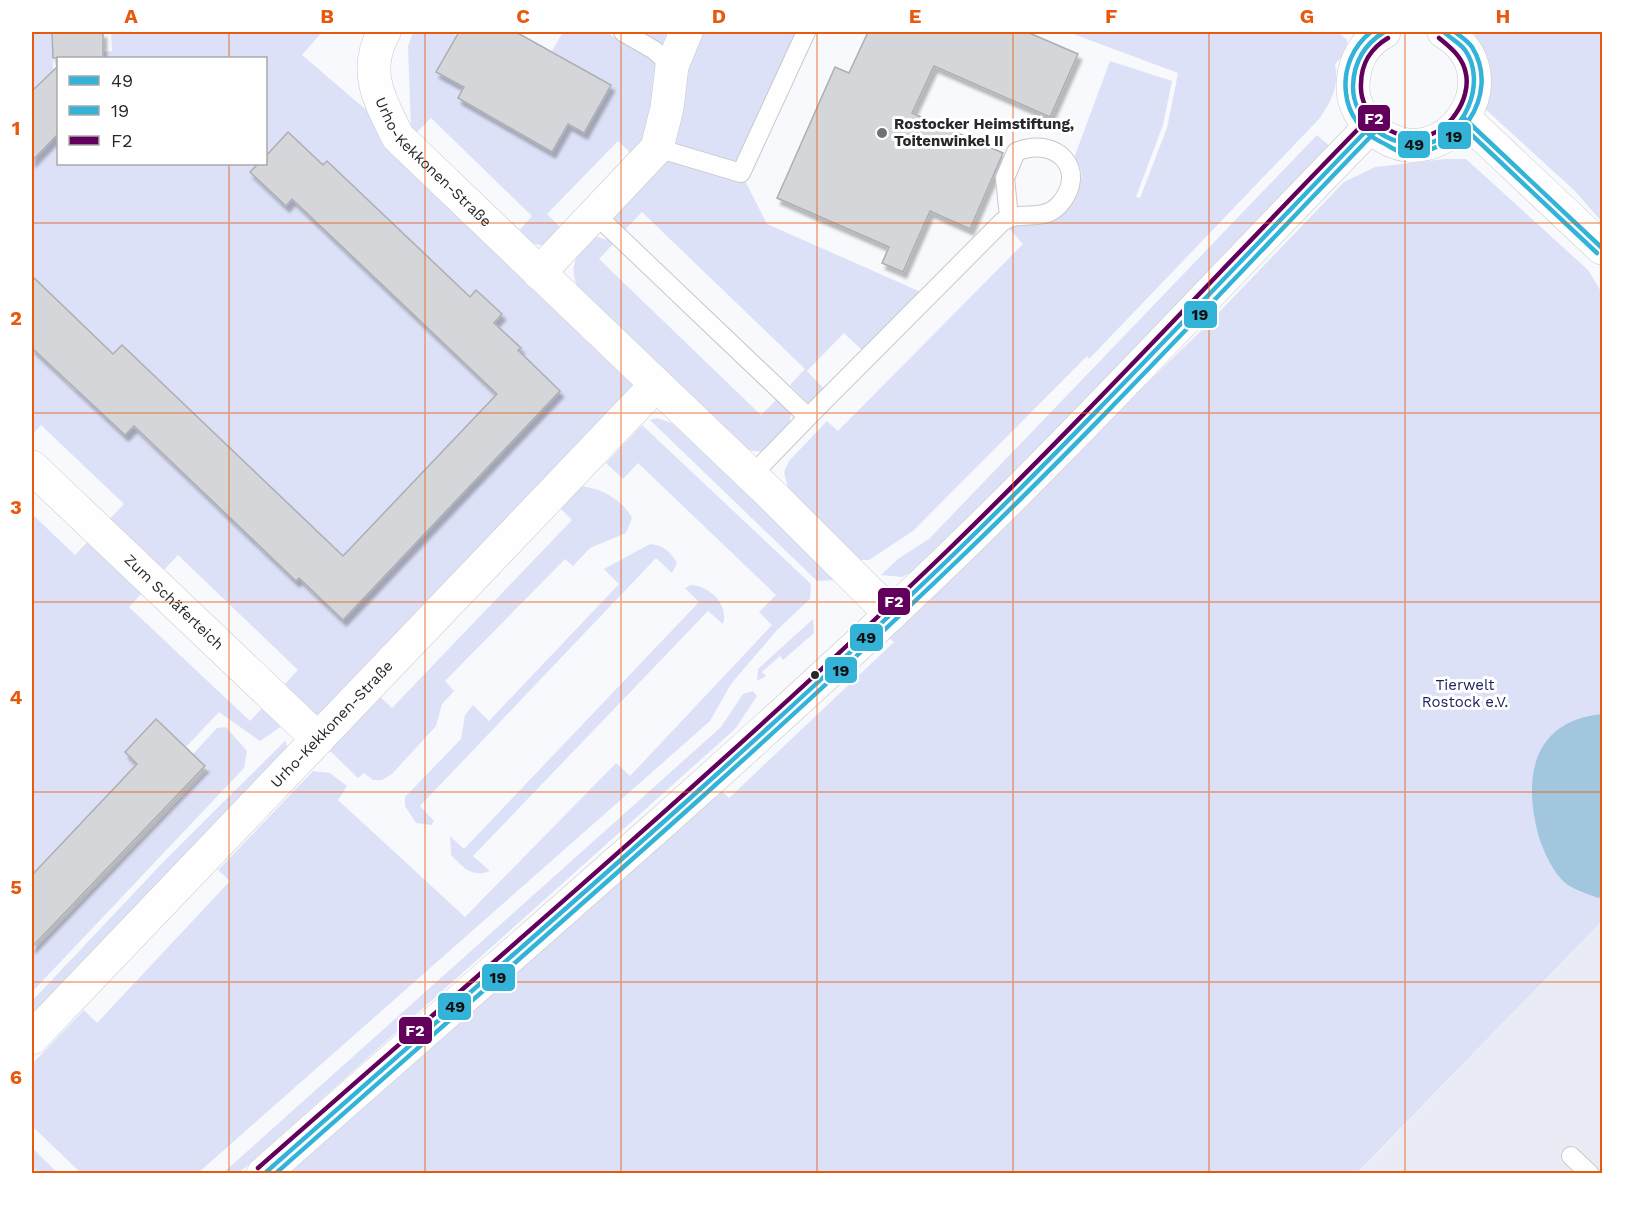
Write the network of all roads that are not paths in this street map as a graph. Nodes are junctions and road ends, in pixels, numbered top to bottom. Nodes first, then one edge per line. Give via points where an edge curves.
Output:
1 (384, 32) edge
2 (623, 32) edge
3 (686, 32) edge
4 (807, 32) edge
5 (1444, 32) edge
6 (1376, 33) edge
7 (672, 66) junction
8 (1464, 118) junction
9 (1370, 127) junction
10 (657, 148) junction
11 (595, 214) junction
12 (1009, 217) dead end
13 (1602, 248) edge
14 (540, 273) junction
15 (656, 385) junction
16 (808, 417) junction
17 (32, 467) edge
18 (752, 476) junction
19 (891, 614) junction
20 (318, 739) junction
21 (32, 1038) edge
22 (1570, 1156) dead end
23 (263, 1173) edge
24 (1590, 1173) edge

1 - 14 street, Urho-Kekkonen-Straße via 374,63 374,84 398,137
2 - 7 lane
3 - 7 street
4 - 10 lane via 741,173
5 - 8 street via 1461,45 1474,73 1471,104
6 - 9 street via 1365,46 1353,73 1355,102
7 - 10 street
8 - 9 street via 1437,140 1419,145 1385,138
8 - 13 street
9 - 19 street via 1039,470
10 - 11 street
11 - 14 street
11 - 16 lane
12 - 16 lane
14 - 15 street, Urho-Kekkonen-Straße
15 - 18 street, Urho-Kekkonen-Straße
15 - 20 street, Urho-Kekkonen-Straße
16 - 18 lane
17 - 20 street, Zum Schäferteich
18 - 19 street, Urho-Kekkonen-Straße
19 - 23 street
20 - 21 street, Urho-Kekkonen-Straße
22 - 24 lane

